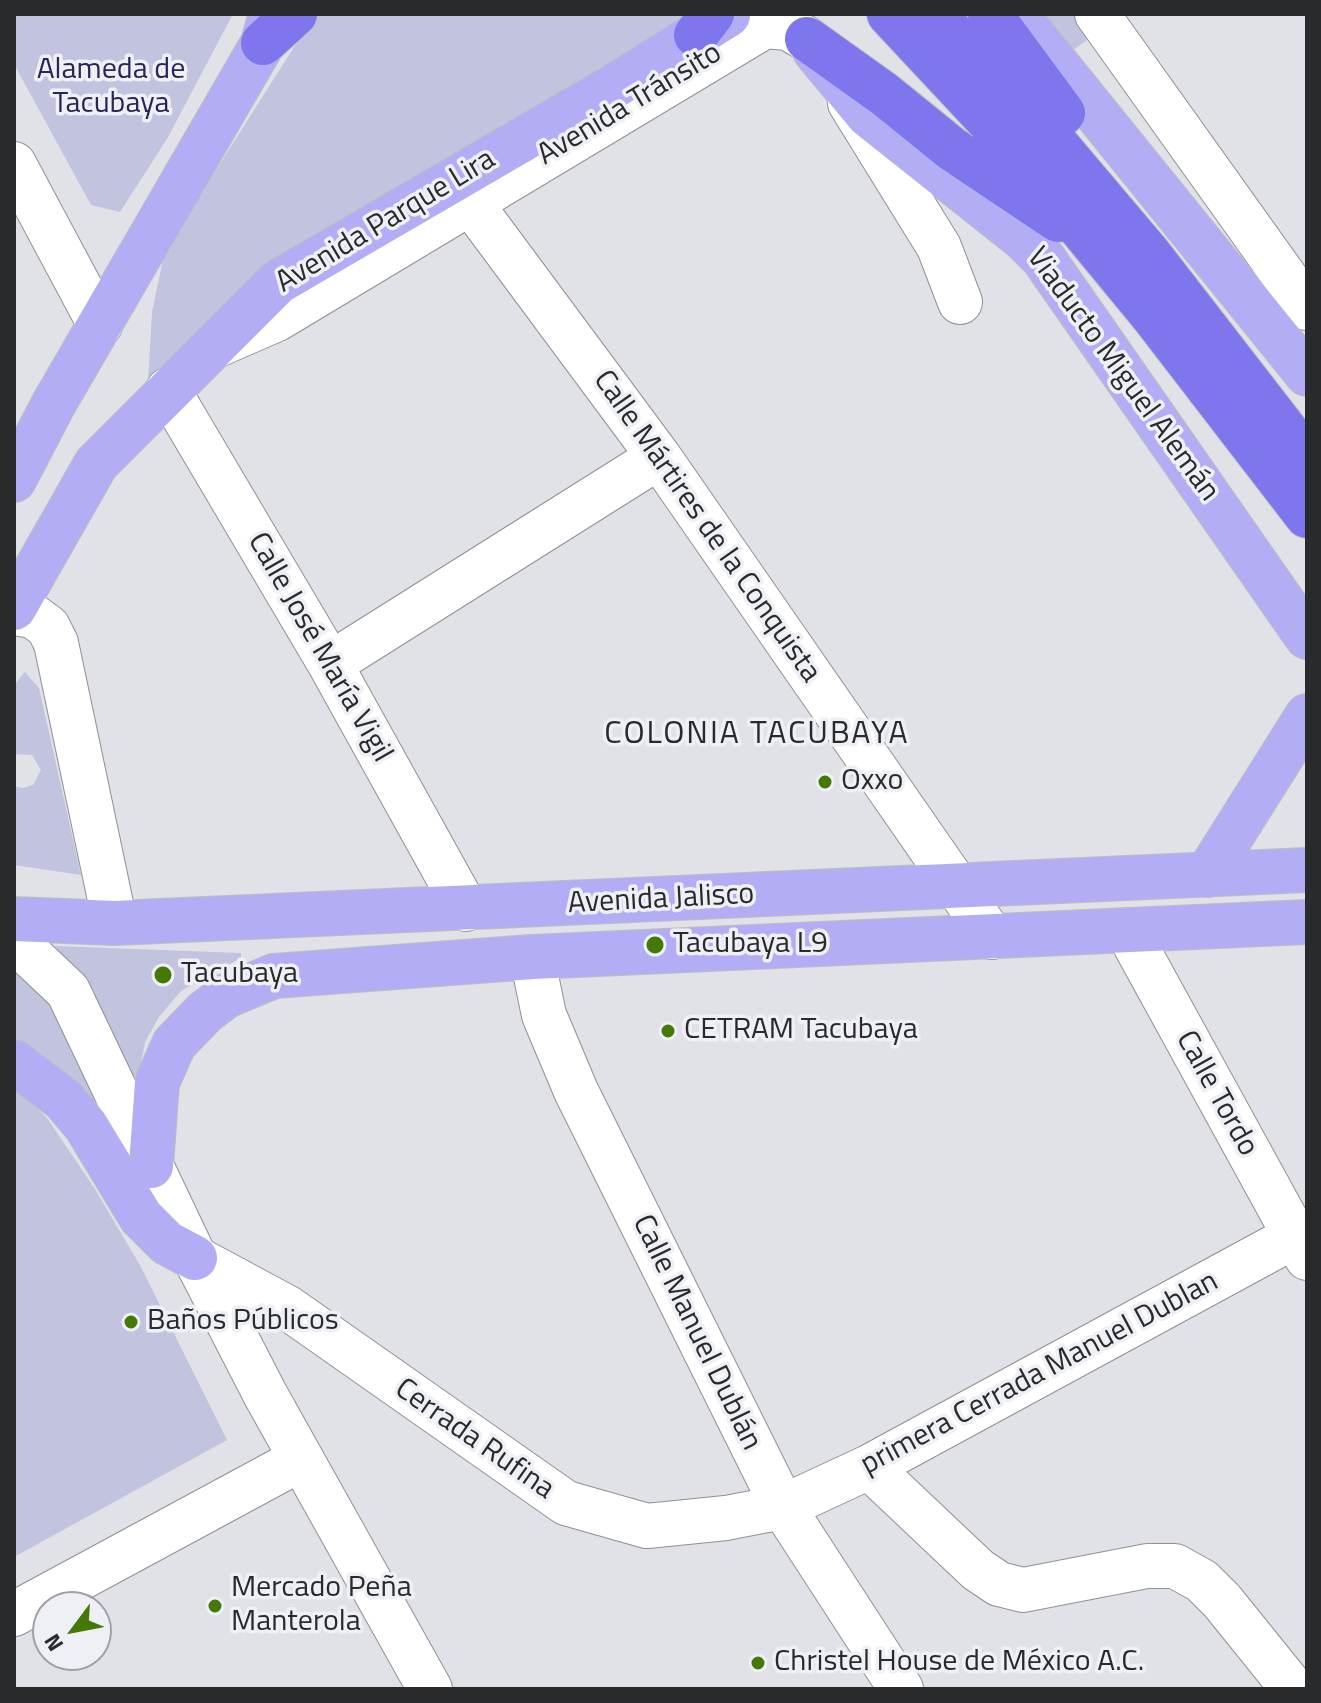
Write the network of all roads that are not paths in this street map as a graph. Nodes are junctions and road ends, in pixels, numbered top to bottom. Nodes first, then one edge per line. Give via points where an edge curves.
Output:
1 (295, 14) edge
2 (889, 14) edge
3 (934, 14) edge
4 (990, 14) edge
5 (1016, 14) edge
6 (1097, 14) edge
7 (713, 21) edge
8 (267, 28) edge
9 (807, 39) junction
10 (834, 78) junction
11 (14, 164) edge
12 (469, 201) junction
13 (1090, 241) junction
14 (1149, 254) junction
15 (960, 302) dead end
16 (1167, 305) junction
17 (1307, 308) edge
18 (100, 325) junction
19 (206, 350) junction
20 (1307, 374) edge
21 (168, 390) junction
22 (53, 405) junction
23 (14, 438) edge
24 (659, 457) junction
25 (1307, 458) edge
26 (14, 480) edge
27 (1307, 516) edge
28 (14, 611) edge
29 (1307, 637) edge
30 (330, 664) junction
31 (1307, 716) edge
32 (1307, 870) edge
33 (1207, 875) junction
34 (958, 887) junction
35 (466, 909) junction
36 (14, 919) edge
37 (1307, 922) edge
38 (115, 923) junction
39 (1127, 930) junction
40 (992, 937) junction
41 (14, 940) edge
42 (532, 957) junction
43 (14, 1062) edge
44 (151, 1166) junction
45 (1301, 1247) edge
46 (195, 1258) junction
47 (301, 1459) junction
48 (869, 1467) junction
49 (783, 1507) junction
50 (14, 1614) edge
51 (430, 1689) edge
52 (901, 1689) edge
53 (1293, 1689) edge

1 - 8 highway
2 - 13 highway, Viaducto Miguel Alemán via 1017,151
3 - 14 highway, Viaducto Miguel Alemán via 1050,137
4 - 14 highway via 1075,129
5 - 20 main road
6 - 17 street
7 - 19 main road, Avenida Parque Lira via 613,87 278,282
8 - 18 main road
9 - 10 main road, Viaducto Miguel Alemán
9 - 12 street, Avenida Tránsito via 788,28 765,26
9 - 13 highway via 952,149
10 - 15 street via 939,247
10 - 29 main road, Viaducto Miguel Alemán via 868,115 1043,258
11 - 18 street
12 - 19 street, Avenida Tránsito via 277,319
12 - 24 street, Calle Mártires de la Conquista
13 - 16 highway, Viaducto Miguel Alemán
14 - 16 highway, Viaducto Miguel Alemán
16 - 25 highway, Viaducto Miguel Alemán
16 - 27 highway, Viaducto Miguel Alemán
18 - 22 main road
19 - 21 main road, Avenida Parque Lira
21 - 28 main road, Avenida Parque Lira via 96,464
21 - 30 street, Calle José María Vigil
22 - 23 street
22 - 26 main road
24 - 30 street
24 - 34 street, Calle Mártires de la Conquista
28 - 38 street via 48,627 56,643
30 - 35 street, Calle José María Vigil
31 - 33 main road
32 - 33 main road, Avenida Jalisco
33 - 34 main road, Avenida Jalisco
34 - 35 main road, Avenida Jalisco
34 - 40 street, Calle Mártires de la Conquista
35 - 38 main road, Avenida Jalisco
36 - 38 main road, Avenida Jalisco
37 - 39 main road, Avenida Jalisco
39 - 40 main road, Avenida Jalisco
39 - 45 street, Calle Tordo
40 - 42 main road, Avenida Jalisco
41 - 44 street via 68,991
42 - 44 main road, Avenida Jalisco via 274,976 226,996 189,1027 162,1066
42 - 49 street, Calle Manuel Dublán via 544,1015 576,1091
43 - 46 main road via 64,1100 86,1126 141,1217 167,1243
44 - 46 street
45 - 48 street, primera Cerrada Manuel Dublan
46 - 47 street
46 - 49 street, Cerrada Rufina via 288,1308 566,1503 647,1526
47 - 50 street
47 - 51 street
48 - 49 street, primera Cerrada Manuel Dublan
48 - 53 street via 999,1584 1023,1590 1147,1566 1175,1566 1202,1581 1222,1601
49 - 52 street, Calle Manuel Dublán

